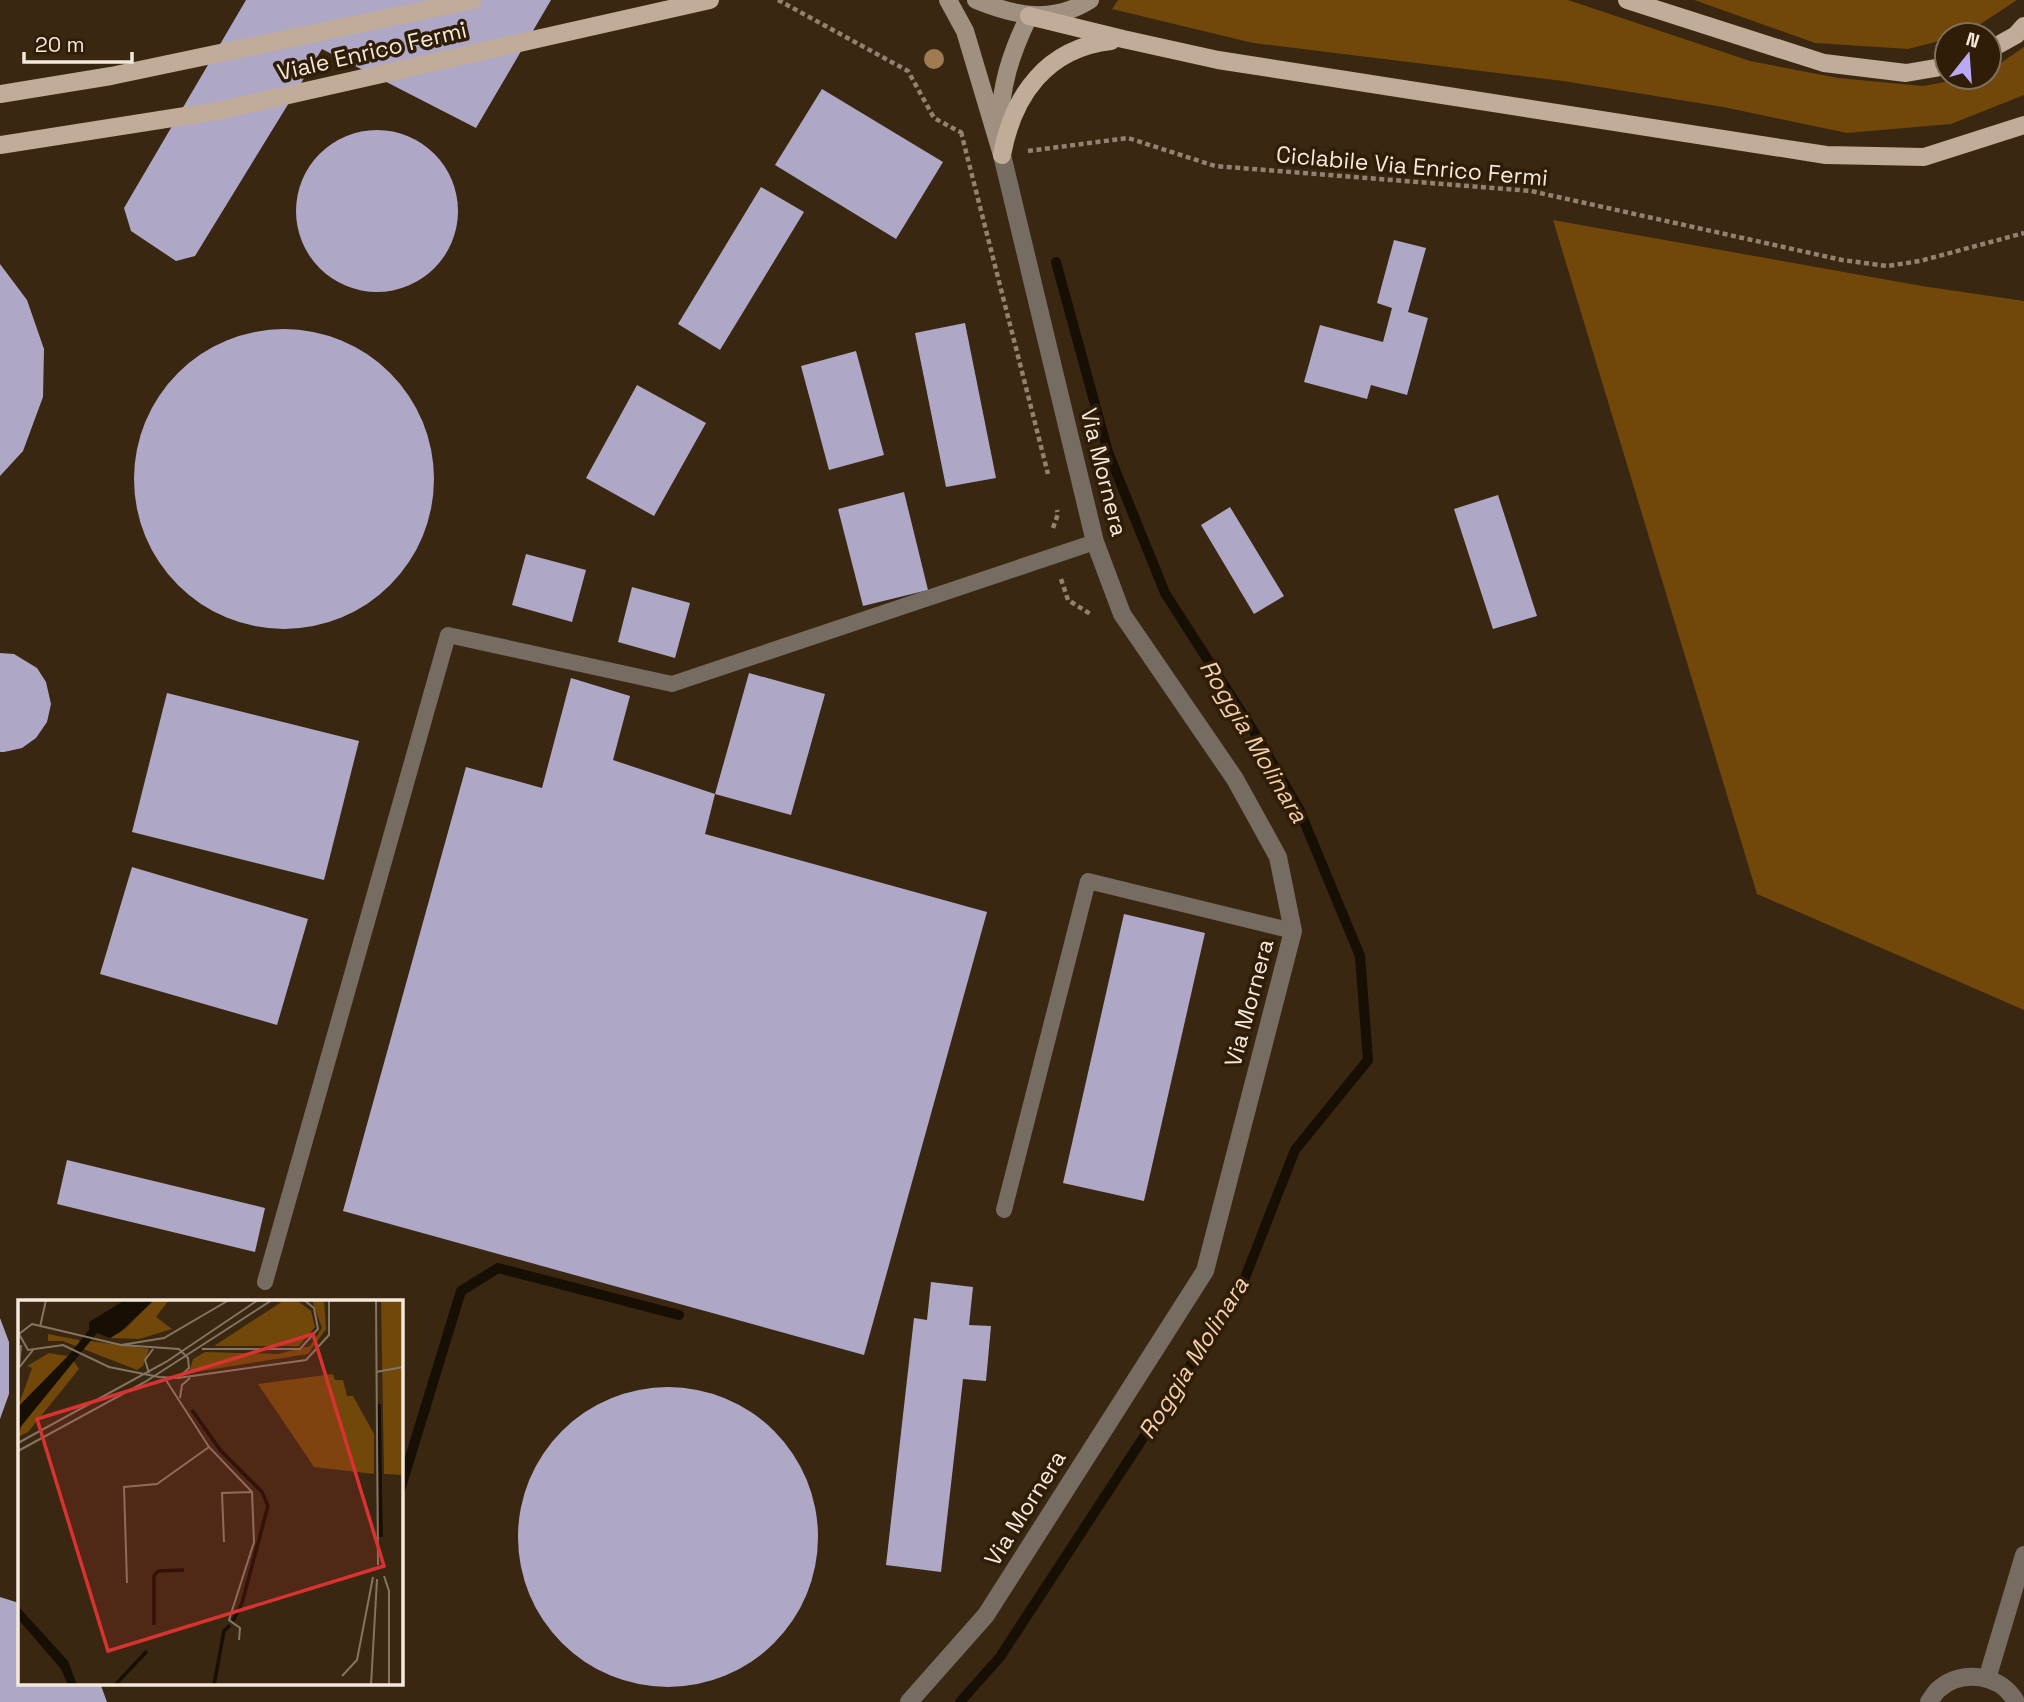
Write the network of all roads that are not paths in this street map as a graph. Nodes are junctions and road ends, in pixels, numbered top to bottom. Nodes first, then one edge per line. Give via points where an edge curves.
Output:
1 (473, 0) edge
2 (710, 0) edge
3 (948, 0) edge
4 (976, 0) edge
5 (1090, 0) edge
6 (1627, 0) edge
7 (1030, 16) junction
8 (2024, 26) edge
9 (1123, 39) junction
10 (2003, 42) edge
11 (1933, 68) edge
12 (0, 94) edge
13 (2024, 125) edge
14 (0, 145) edge
15 (1002, 155) junction
16 (1095, 542) junction
17 (1293, 931) junction
18 (1004, 1210) dead end
19 (265, 1283) dead end
20 (2024, 1555) edge
21 (1987, 1679) junction
22 (909, 1702) edge
23 (1929, 1702) edge
24 (2016, 1702) edge

1 - 12 main road, Viale Enrico Fermi via 111,76
2 - 14 main road, Viale Enrico Fermi via 217,111
3 - 15 street via 965,31
4 - 7 street
5 - 7 street via 1069,10
6 - 11 main road via 1824,63 1906,73
7 - 9 main road
7 - 15 street via 1004,79 999,129
8 - 10 main road
9 - 13 main road via 1218,60 1826,155 1924,157
9 - 15 main road via 1078,48 1041,71 1016,110
15 - 16 street, Via Mornera
16 - 17 street, Via Mornera via 1122,614 1235,779 1278,857
16 - 19 lane via 671,684 447,635
17 - 18 lane via 1088,881
17 - 22 street, Via Mornera via 1205,1270 986,1615
20 - 21 street
21 - 23 street via 1954,1680
21 - 24 street via 2002,1685

